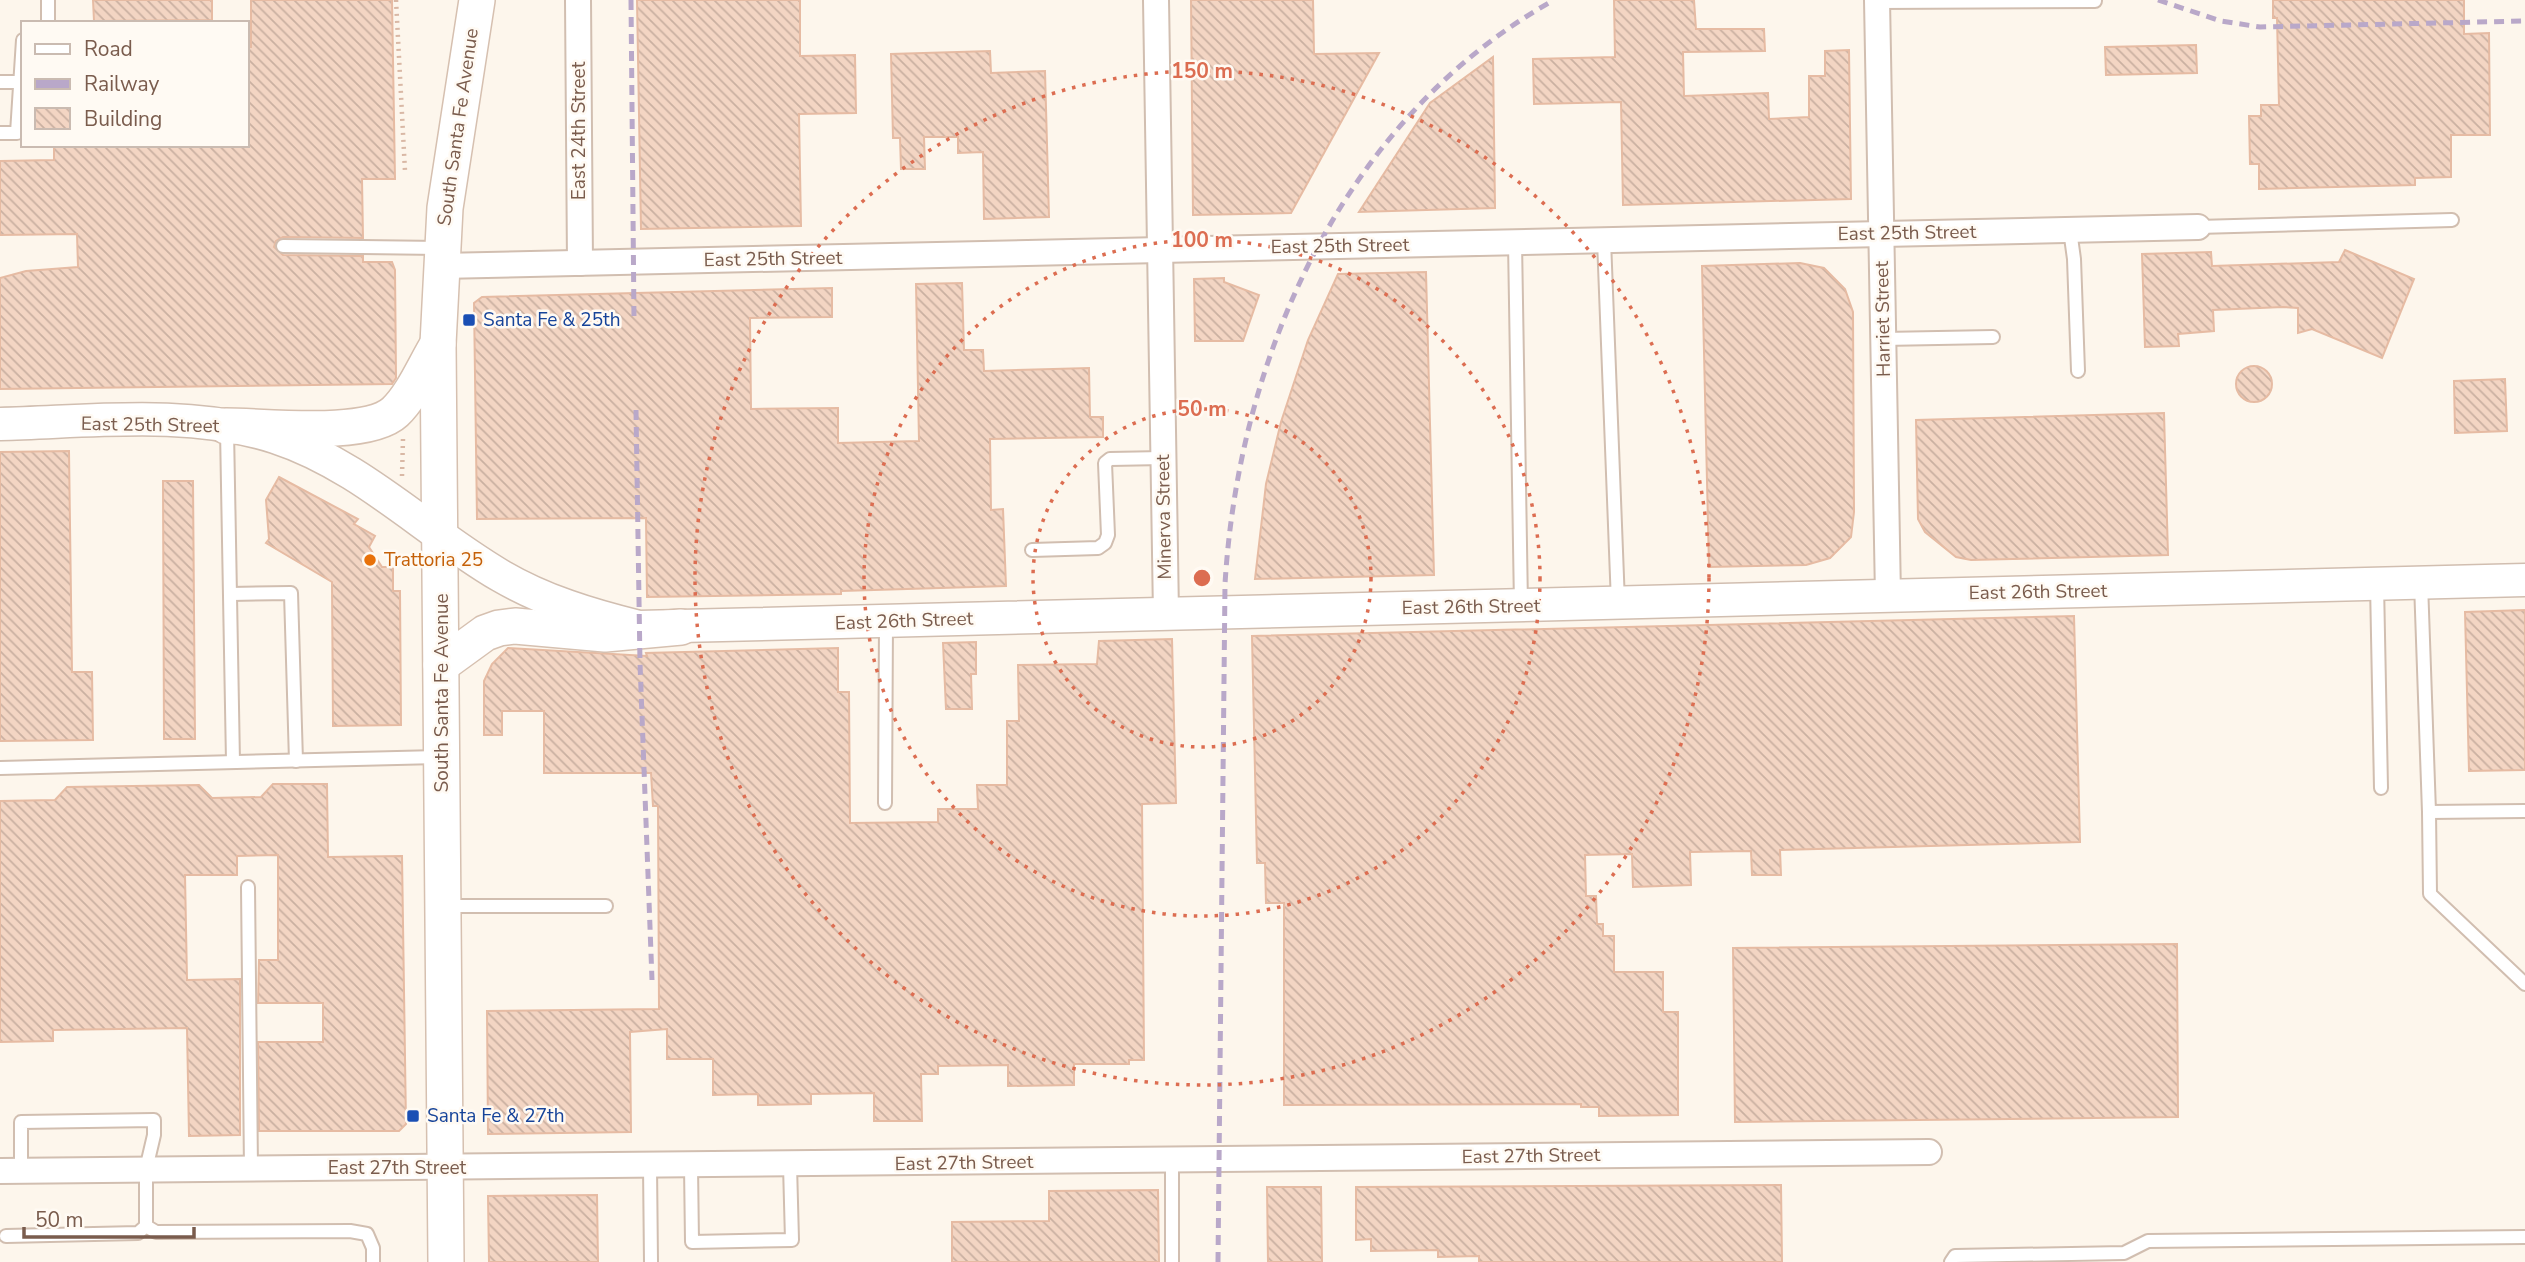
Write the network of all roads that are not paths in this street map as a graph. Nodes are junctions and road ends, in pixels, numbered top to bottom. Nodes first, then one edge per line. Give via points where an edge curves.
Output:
1 (48, 0) edge
2 (477, 0) edge
3 (578, 0) edge
4 (1156, 0) edge
5 (1877, 1) edge
6 (2095, 1) edge
7 (48, 21) edge
8 (21, 57) edge
9 (0, 82) edge
10 (18, 82) junction
11 (0, 133) edge
12 (2452, 220) dead end
13 (2198, 227) joint
14 (2070, 230) junction
15 (1881, 234) junction
16 (1604, 240) junction
17 (1515, 242) junction
18 (283, 246) dead end
19 (1160, 250) junction
20 (441, 257) junction
21 (580, 263) junction
22 (1993, 337) dead end
23 (1883, 339) junction
24 (438, 344) junction
25 (2078, 372) dead end
26 (0, 424) edge
27 (226, 426) junction
28 (1163, 458) junction
29 (440, 534) junction
30 (1032, 550) dead end
31 (2525, 580) edge
32 (2421, 582) junction
33 (2377, 583) junction
34 (231, 594) junction
35 (1888, 596) junction
36 (1618, 603) junction
37 (1521, 605) junction
38 (1166, 614) junction
39 (886, 622) junction
40 (681, 627) junction
41 (441, 665) junction
42 (442, 757) junction
43 (296, 761) junction
44 (233, 762) junction
45 (0, 768) edge
46 (2381, 788) dead end
47 (885, 803) dead end
48 (2525, 811) edge
49 (2429, 812) junction
50 (248, 887) dead end
51 (443, 906) junction
52 (607, 906) dead end
53 (2525, 984) edge
54 (1929, 1152) dead end
55 (1171, 1160) junction
56 (790, 1165) junction
57 (650, 1166) junction
58 (691, 1166) junction
59 (445, 1168) junction
60 (146, 1169) junction
61 (251, 1169) junction
62 (11, 1171) edge
63 (146, 1226) junction
64 (6, 1236) dead end
65 (2525, 1237) edge
66 (373, 1262) edge
67 (446, 1262) edge
68 (651, 1262) edge
69 (1172, 1262) edge
70 (1951, 1262) edge

1 - 7 lane
2 - 20 main road, South Santa Fe Avenue
3 - 21 street, East 24th Street
4 - 19 street, Minerva Street
5 - 6 lane
5 - 15 street, Harriet Street
8 - 10 lane
9 - 10 lane
10 - 11 lane via 17,133
12 - 13 lane
13 - 14 street, East 25th Street
14 - 15 street, East 25th Street
14 - 25 lane
15 - 16 street, East 25th Street
15 - 23 street, Harriet Street
16 - 17 street, East 25th Street
16 - 36 lane
17 - 19 street, East 25th Street
17 - 37 lane
18 - 20 lane
19 - 21 street, East 25th Street
19 - 28 street, Minerva Street
20 - 21 street, East 25th Street
20 - 24 main road, South Santa Fe Avenue
22 - 23 lane
23 - 35 street, Harriet Street
24 - 27 main road via 401,406 379,423 356,427
24 - 29 main road, South Santa Fe Avenue
26 - 27 street, East 25th Street via 170,421
27 - 29 street, East 25th Street via 274,437 339,466
27 - 34 lane
28 - 30 lane via 1105,463 1108,535 1098,548
28 - 38 street, Minerva Street
29 - 40 street, East 26th Street via 541,598 639,627
29 - 41 main road, South Santa Fe Avenue
31 - 32 street, East 26th Street
32 - 33 street, East 26th Street
32 - 49 lane
33 - 35 street, East 26th Street
33 - 46 lane
34 - 43 lane via 291,593
34 - 44 lane
35 - 36 street, East 26th Street
36 - 37 street, East 26th Street
37 - 38 street, East 26th Street
38 - 39 street, East 26th Street
39 - 40 street, East 26th Street
39 - 47 lane
40 - 41 main road via 605,634 499,628
41 - 42 main road, South Santa Fe Avenue
42 - 43 lane
42 - 51 main road, South Santa Fe Avenue
43 - 44 lane
44 - 45 lane
48 - 49 lane
49 - 53 lane via 2430,894
50 - 61 lane
51 - 52 lane
51 - 59 main road, South Santa Fe Avenue
54 - 55 street, East 27th Street
55 - 56 street, East 27th Street
55 - 69 lane
56 - 58 street, East 27th Street
56 - 58 lane via 792,1240 692,1242
57 - 58 street, East 27th Street
57 - 59 street, East 27th Street
57 - 68 lane
59 - 61 street, East 27th Street
59 - 67 main road, South Santa Fe Avenue
60 - 61 street, East 27th Street
60 - 62 street, East 27th Street
60 - 62 lane via 154,1120 21,1122
60 - 63 lane
63 - 64 lane via 138,1233
63 - 66 lane via 156,1232 350,1231 367,1234
65 - 70 lane via 2148,1241 2124,1253 1955,1256

